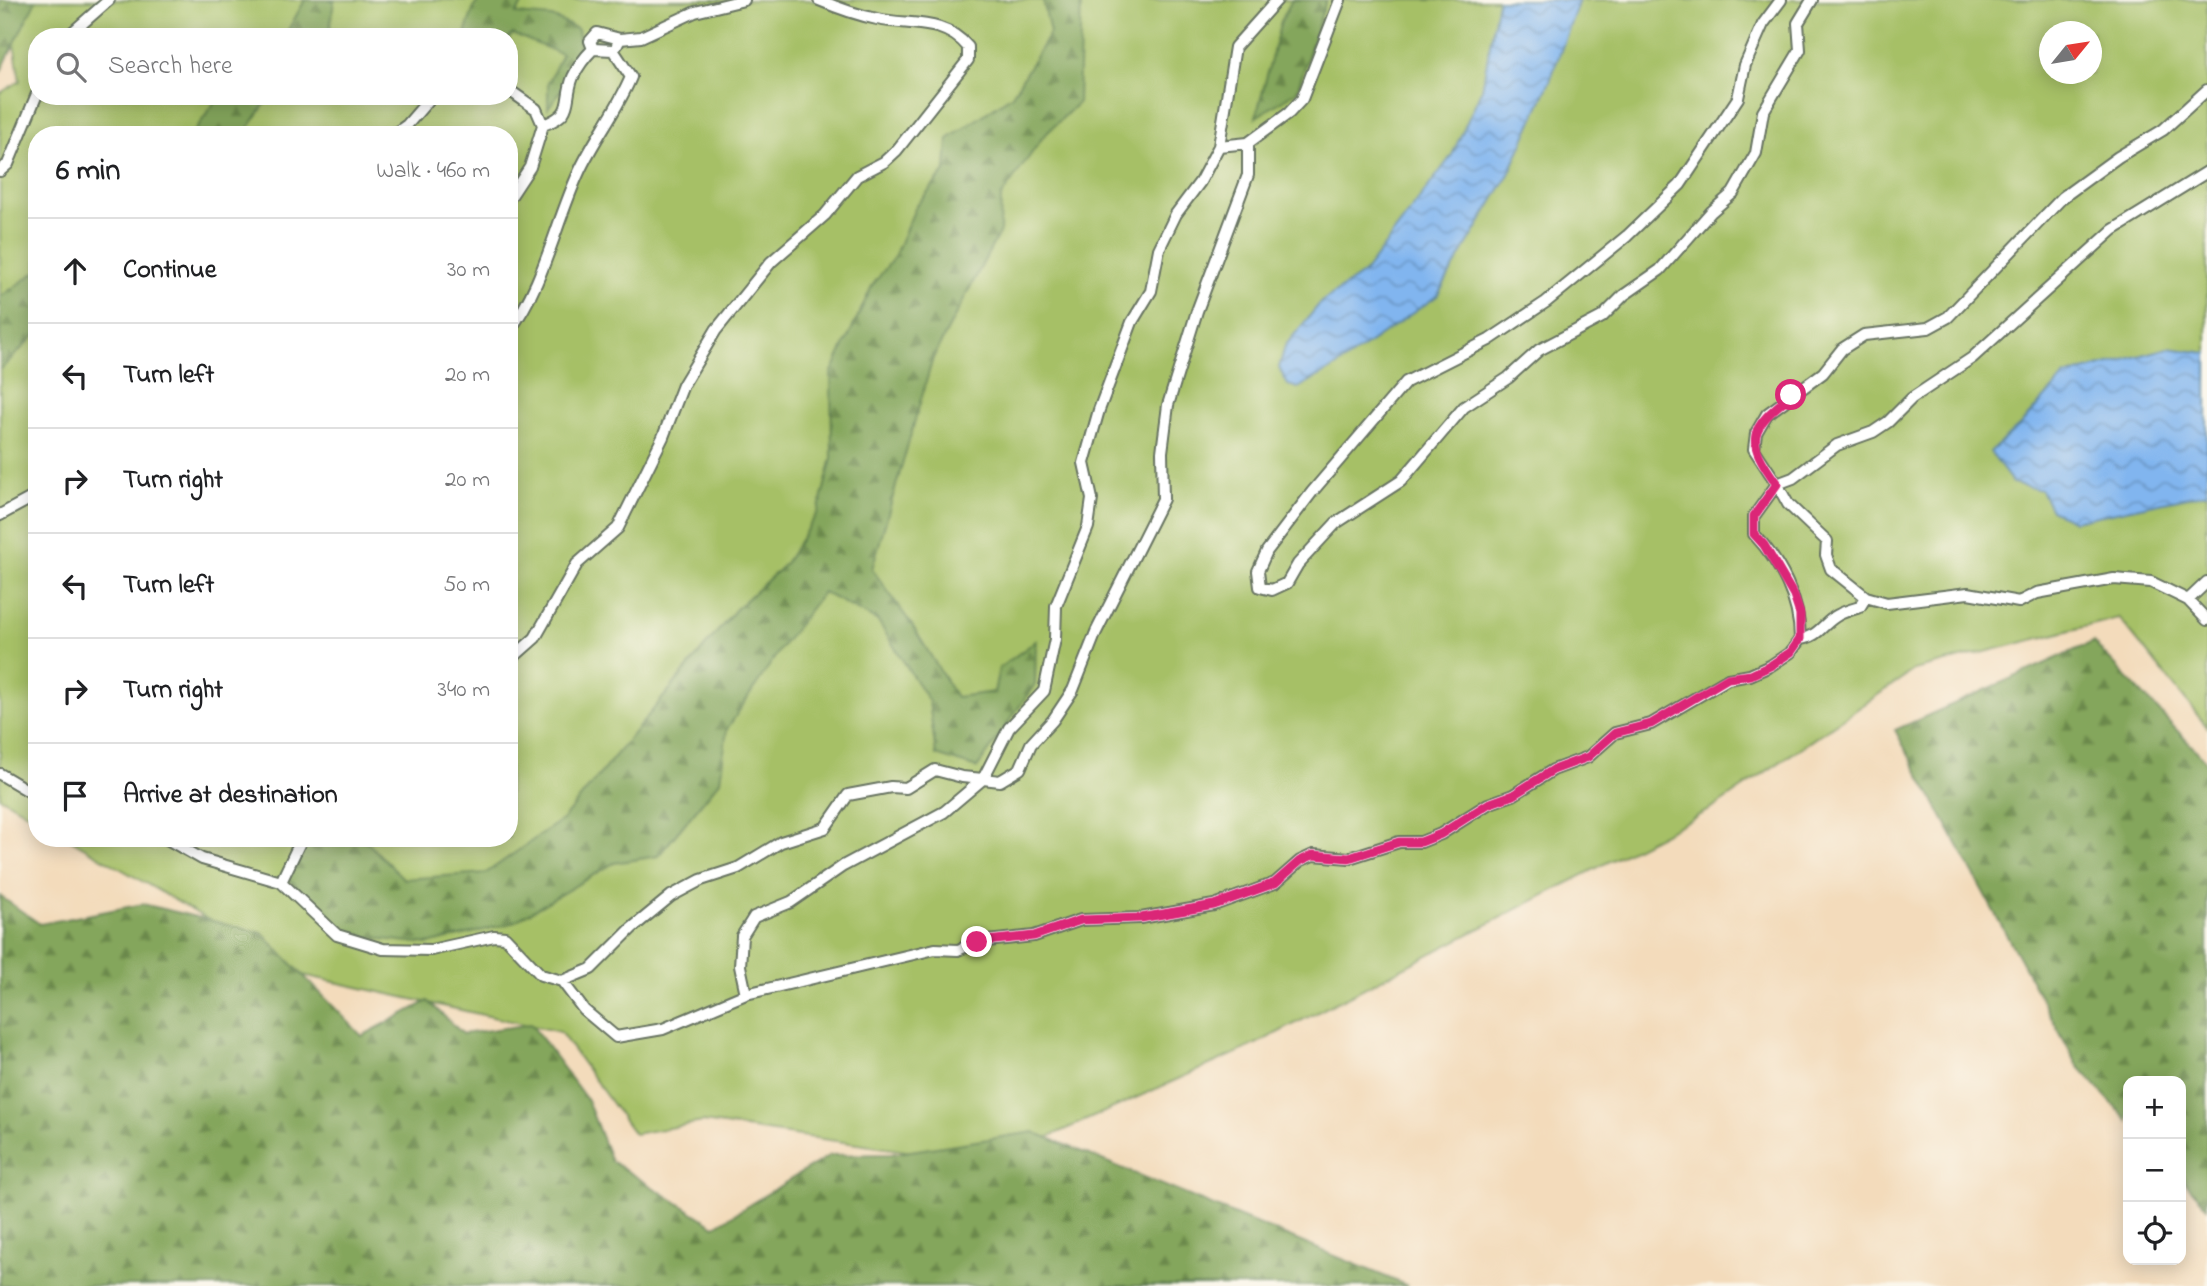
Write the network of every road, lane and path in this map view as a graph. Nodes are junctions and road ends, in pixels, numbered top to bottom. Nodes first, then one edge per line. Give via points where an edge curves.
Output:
1 (109, 0) edge
2 (744, 0) edge
3 (819, 0) edge
4 (1277, 0) edge
5 (1340, 0) edge
6 (1781, 0) edge
7 (1812, 0) edge
8 (77, 28) edge
9 (620, 39) junction
10 (593, 49) junction
11 (613, 50) junction
12 (2207, 90) edge
13 (518, 96) edge
14 (32, 105) edge
15 (424, 105) edge
16 (543, 125) junction
17 (406, 126) edge
18 (1248, 143) junction
19 (1219, 146) junction
20 (0, 171) edge
21 (2207, 172) edge
22 (518, 185) edge
23 (518, 316) edge
24 (1777, 484) junction
25 (28, 500) edge
26 (0, 515) edge
27 (2207, 582) edge
28 (1866, 597) junction
29 (2188, 600) junction
30 (2207, 620) edge
31 (1800, 639) junction
32 (518, 654) edge
33 (0, 774) edge
34 (983, 779) junction
35 (28, 791) edge
36 (180, 847) edge
37 (298, 847) edge
38 (281, 882) junction
39 (562, 981) junction
40 (746, 994) junction

1 - 8 lane
2 - 9 lane via 695,12 641,37
3 - 32 lane via 878,19 934,24 957,33 968,47 968,60 897,150 857,176 825,215 771,262 716,330 683,385 618,528 577,564 535,639
4 - 19 lane via 1235,47
5 - 18 lane via 1302,99
6 - 7 lane via 1763,24 1745,65 1738,98 1680,185 1627,236 1546,302 1489,340 1406,382 1267,551 1258,571 1260,587 1272,590 1287,583 1336,523 1401,481 1464,407 1508,378 1539,350 1602,317 1660,270 1732,193 1756,153 1763,113 1800,50 1798,23
9 - 10 lane via 597,33 590,40
9 - 11 lane
10 - 11 lane
10 - 16 lane via 572,79 566,112
11 - 23 lane via 631,78 578,174
12 - 24 lane via 2163,130 2063,197 1948,317 1928,328 1864,335 1842,349 1823,373 1767,414 1756,433 1754,449
13 - 16 lane via 536,109
14 - 20 lane via 8,164
15 - 17 lane
16 - 22 lane via 530,167
18 - 19 lane
18 - 34 lane via 1248,174 1196,311 1168,405 1161,452 1163,499 1096,632 1073,690 1031,744 1020,769 1000,781
19 - 34 lane via 1159,249 1151,291 1132,322 1099,411 1084,463 1092,499 1088,527 1056,606 1055,639 1044,691 1009,728
21 - 24 lane via 2113,230 1972,358 1912,398 1888,422 1837,445 1793,478
24 - 28 lane via 1788,504 1827,541 1830,569
24 - 31 lane via 1754,516 1754,534 1794,596
25 - 26 lane
27 - 29 lane
28 - 29 lane via 1887,603 1968,593 2019,602 2037,593 2114,579 2151,582
28 - 31 lane via 1860,607 1836,615 1811,638
29 - 30 lane
31 - 40 lane via 1791,652 1770,666 1728,678 1651,724 1615,733 1588,757 1553,770 1421,842 1399,842 1349,858 1313,855 1275,883 1214,905 1141,918 1081,920 1034,936 977,942 958,950 935,949
33 - 35 lane
34 - 39 lane via 935,770 906,788 848,795 825,828 781,842 738,868 671,896 591,969
34 - 40 lane via 944,812 843,866 790,902 754,917 741,946
36 - 38 lane via 202,859
37 - 38 lane
38 - 39 lane via 337,935 383,949 432,950 505,937 541,975
39 - 40 lane via 584,1010 616,1037 663,1029

